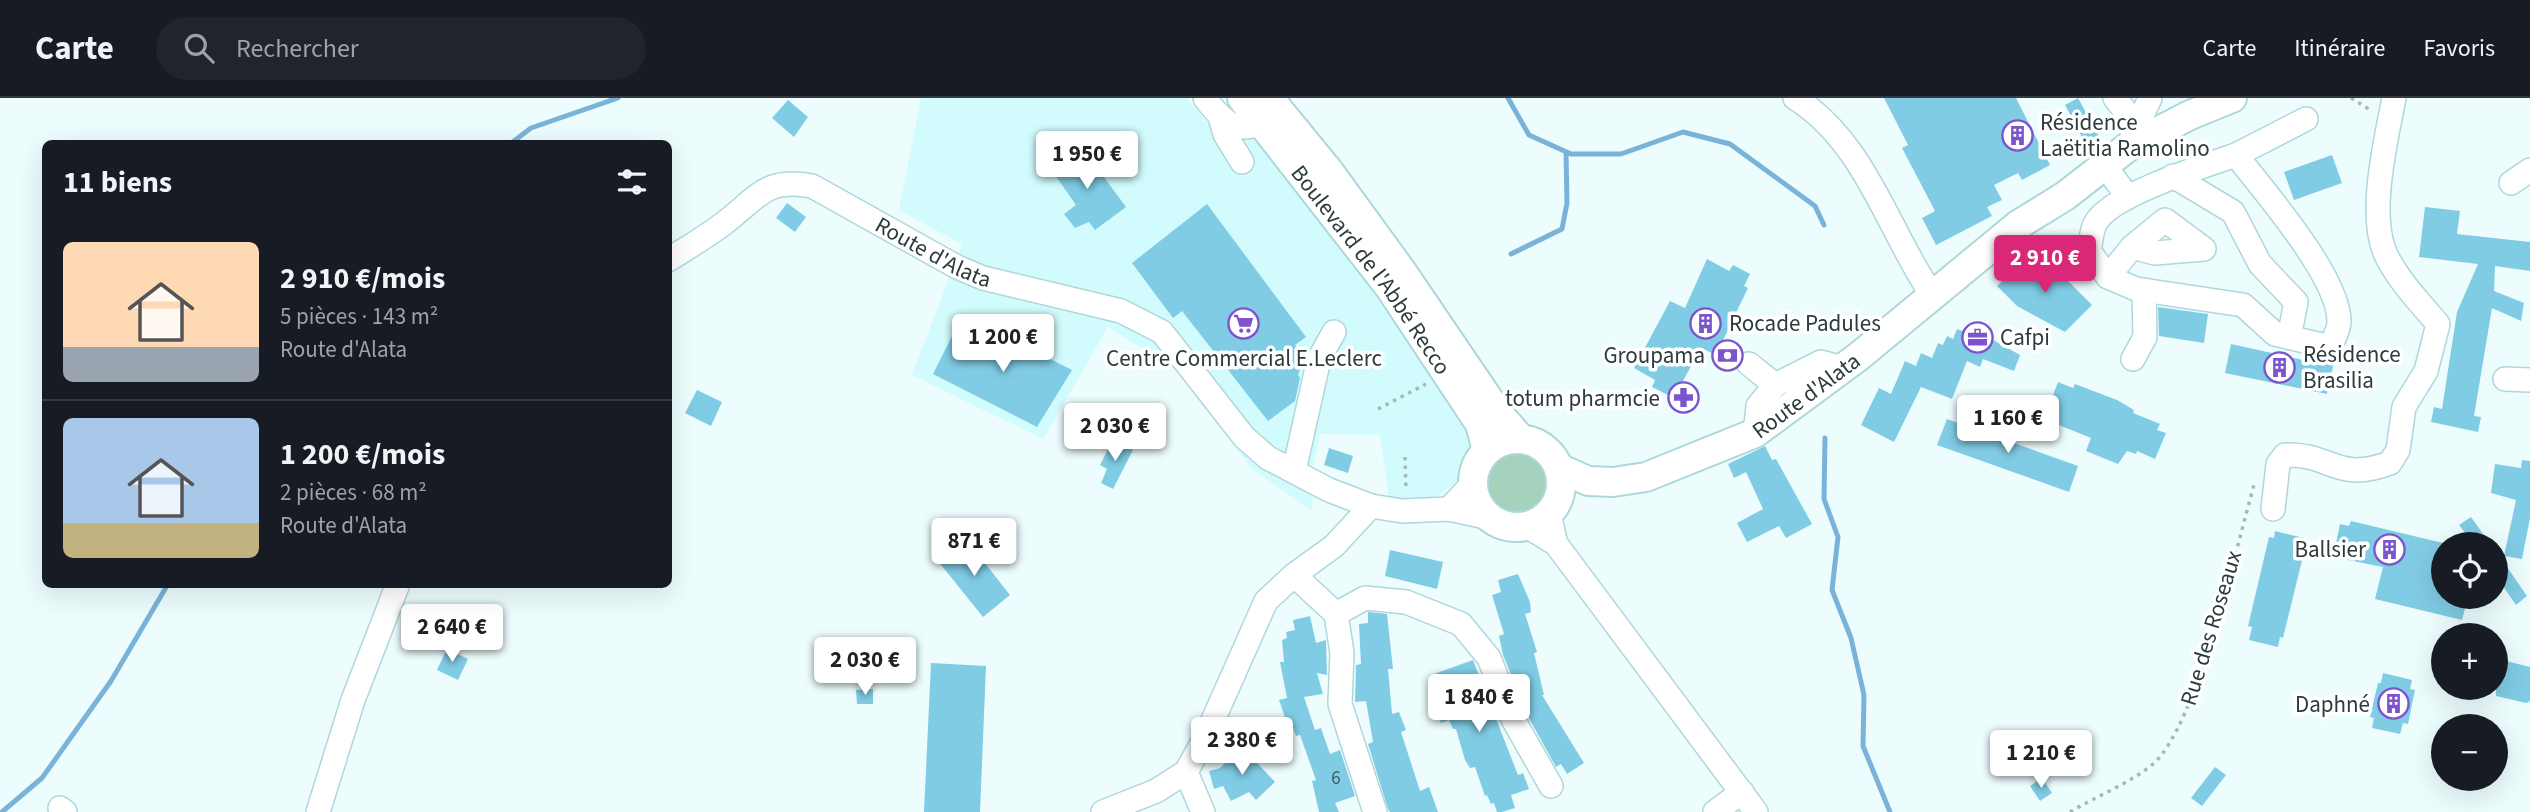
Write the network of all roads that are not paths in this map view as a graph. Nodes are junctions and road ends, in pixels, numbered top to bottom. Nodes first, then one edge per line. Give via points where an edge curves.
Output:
1 (1205, 98) edge
2 (1242, 98) edge
3 (1795, 98) edge
4 (2115, 98) edge
5 (2150, 98) edge
6 (2232, 98) edge
7 (2394, 98) edge
8 (1265, 111) edge
9 (1221, 120) junction
10 (2306, 120) dead end
11 (2133, 137) junction
12 (2236, 155) junction
13 (1242, 162) dead end
14 (2105, 166) junction
15 (2530, 170) edge
16 (2173, 176) junction
17 (2511, 183) dead end
18 (2129, 197) junction
19 (2132, 247) dead end
20 (672, 257) edge
21 (2108, 277) junction
22 (2144, 290) junction
23 (1932, 295) junction
24 (1334, 332) dead end
25 (2289, 337) junction
26 (2133, 359) dead end
27 (1749, 364) dead end
28 (1843, 368) junction
29 (2505, 379) dead end
30 (2530, 380) edge
31 (1775, 384) junction
32 (1755, 433) junction
33 (1520, 438) junction
34 (1487, 450) junction
35 (1294, 471) junction
36 (1473, 483) junction
37 (1549, 500) junction
38 (1371, 506) junction
39 (1449, 509) junction
40 (2273, 509) dead end
41 (1490, 518) junction
42 (1294, 575) junction
43 (396, 588) edge
44 (1336, 614) junction
45 (1186, 772) junction
46 (1551, 786) dead end
47 (1742, 792) junction
48 (318, 812) edge
49 (1103, 812) edge
50 (1203, 812) edge
51 (1375, 812) edge
52 (1715, 812) edge
53 (1756, 812) edge

1 - 9 street
2 - 8 main road, Boulevard de l'Abbé Recco
3 - 23 street via 1817,113 1848,147
4 - 11 street
5 - 11 street
6 - 11 main road, Route d'Alata
7 - 40 street via 2381,156 2380,237 2401,279 2438,324 2426,371 2404,407 2398,450 2390,463 2368,471 2344,471 2300,454 2286,455 2278,464
8 - 9 street via 1244,128
8 - 33 main road, Boulevard de l'Abbé Recco via 1328,170
8 - 34 main road, Boulevard de l'Abbé Recco via 1480,424
9 - 13 street
10 - 12 street
11 - 14 main road, Route d'Alata
12 - 16 street
12 - 25 street via 2293,229 2336,298 2339,325 2330,347
14 - 18 street
14 - 23 main road, Route d'Alata via 2018,225
15 - 17 street
16 - 18 street
16 - 25 street via 2233,212 2260,264 2296,302
18 - 21 street via 2096,222 2089,251
19 - 21 street
20 - 35 street, Route d'Alata via 772,185 812,186 974,275 1121,311 1162,332 1244,437
21 - 22 street
22 - 25 street via 2243,305 2275,334
22 - 26 street via 2145,337
23 - 28 main road, Route d'Alata
24 - 35 street via 1319,359
27 - 31 street
28 - 31 street via 1821,362
28 - 32 main road, Route d'Alata
29 - 30 street
31 - 32 street via 1758,406
32 - 37 main road, Route d'Alata via 1646,477 1588,481
33 - 34 main road
33 - 37 main road via 1544,447
34 - 36 main road via 1479,459
35 - 38 street, Route d'Alata
36 - 39 street
36 - 41 main road via 1475,496
37 - 41 main road via 1514,527
37 - 47 street via 1556,544
38 - 39 street, Route d'Alata via 1402,511
38 - 42 street via 1334,546
39 - 41 street, Route d'Alata
42 - 44 street
42 - 45 street via 1266,601 1257,617
43 - 48 street via 353,701
44 - 46 street via 1365,598 1406,602 1461,624 1489,658 1514,721
44 - 51 street via 1342,653 1340,705
45 - 49 street via 1156,791
45 - 50 street
47 - 52 street
47 - 53 street

